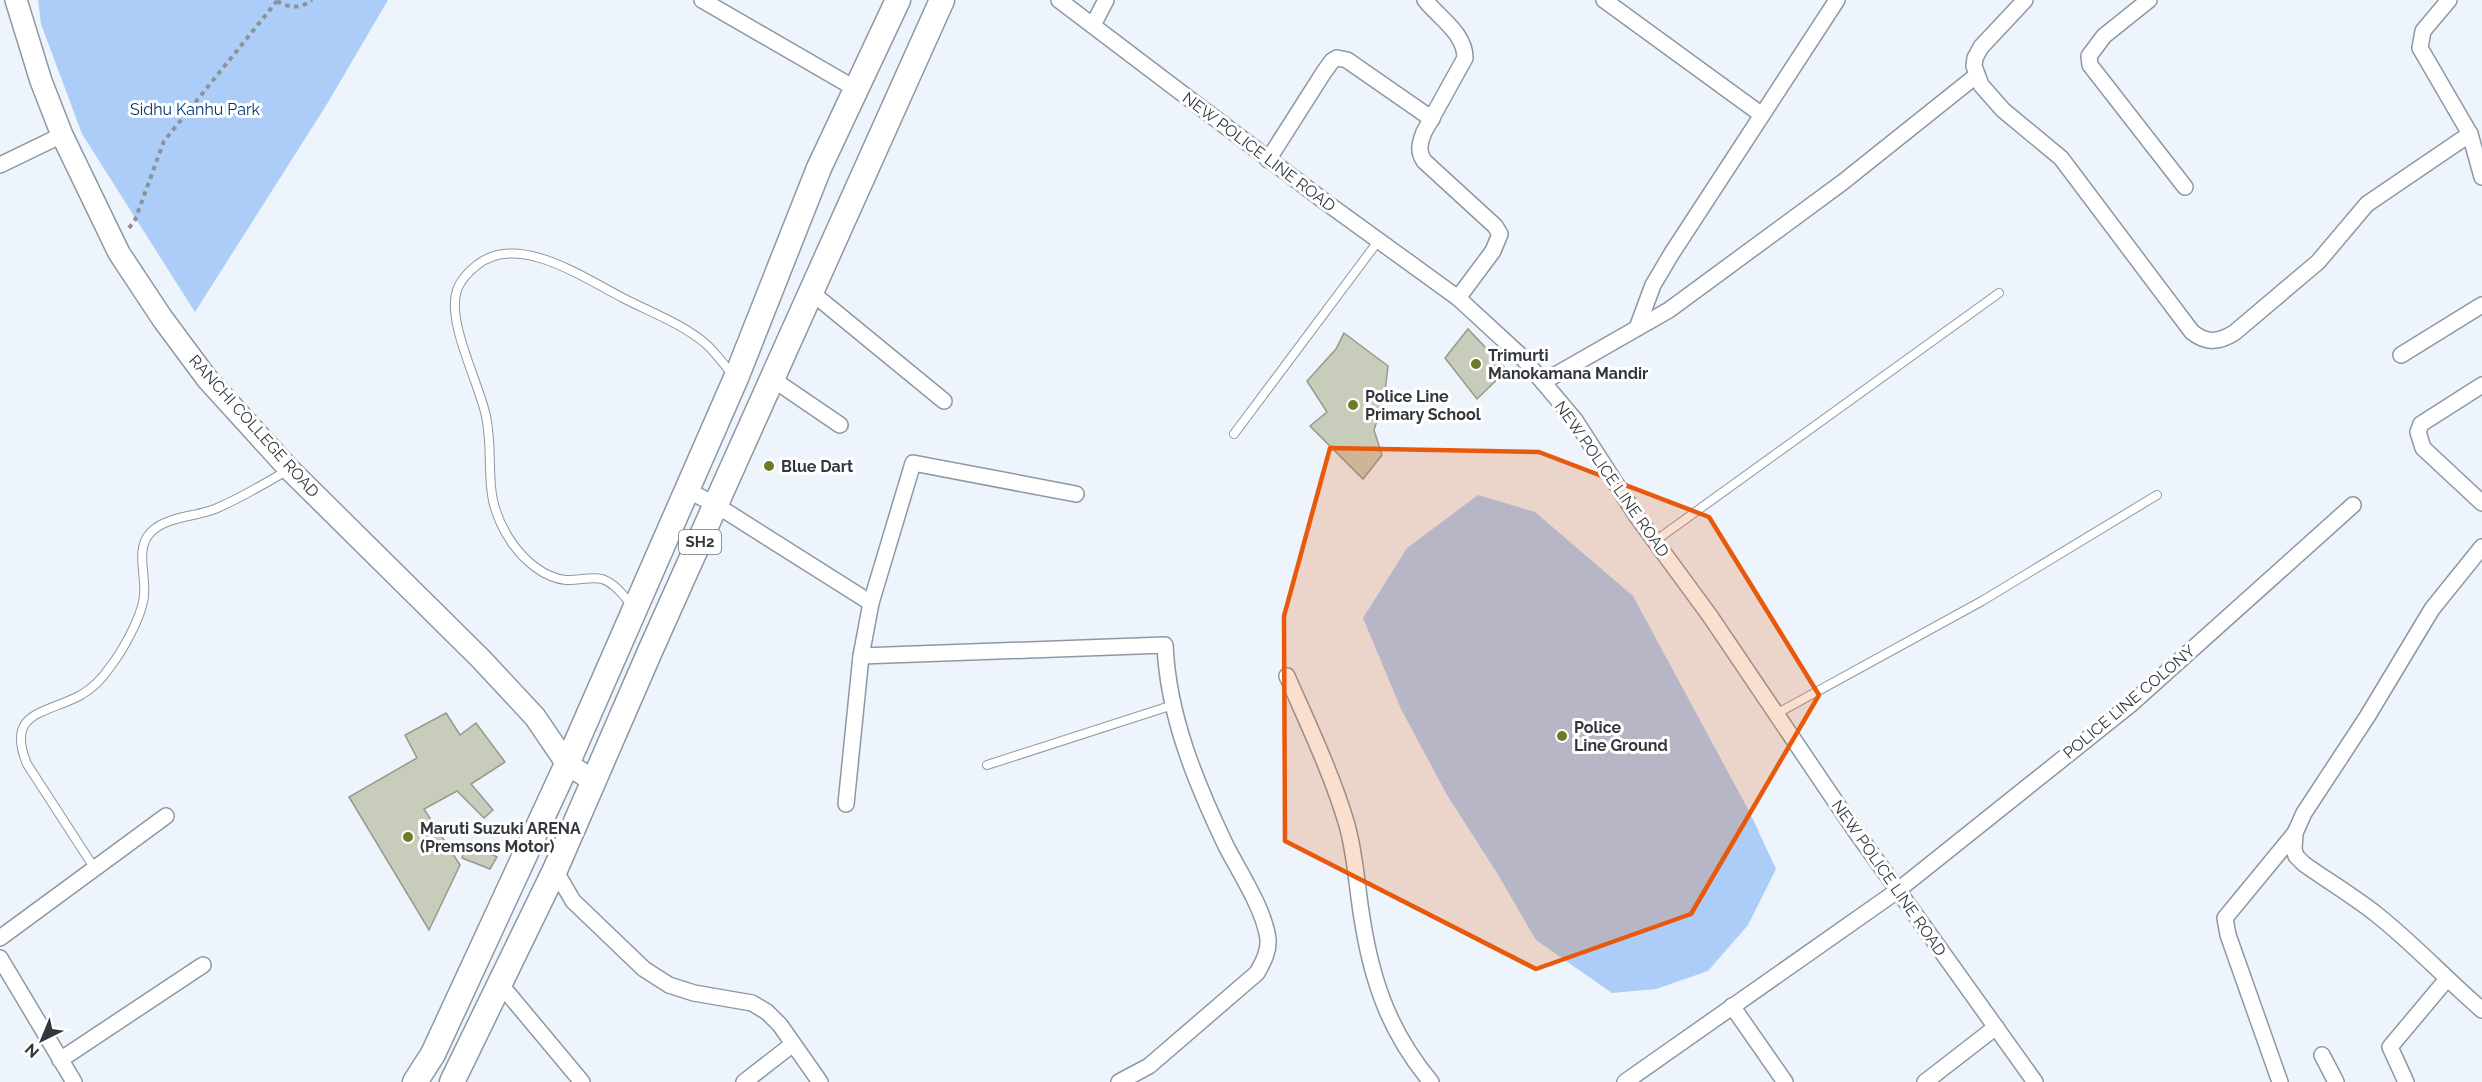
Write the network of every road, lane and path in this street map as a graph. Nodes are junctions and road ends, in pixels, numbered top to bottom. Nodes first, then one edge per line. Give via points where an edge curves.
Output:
1 (16, 0) edge
2 (276, 0) edge
3 (312, 0) edge
4 (702, 0) edge
5 (898, 0) edge
6 (942, 0) edge
7 (1059, 0) edge
8 (1106, 0) edge
9 (1425, 0) edge
10 (1604, 0) edge
11 (1837, 0) edge
12 (2025, 0) edge
13 (2149, 0) edge
14 (2449, 0) edge
15 (1093, 25) junction
16 (1977, 75) junction
17 (856, 89) junction
18 (1762, 115) junction
19 (1432, 119) junction
20 (2470, 134) junction
21 (62, 135) junction
22 (1268, 160) junction
23 (0, 165) edge
24 (2482, 177) edge
25 (2185, 187) dead end
26 (1379, 240) junction
27 (116, 246) junction
28 (811, 292) junction
29 (1999, 293) dead end
30 (1458, 297) junction
31 (2482, 305) edge
32 (1637, 328) junction
33 (2401, 355) dead end
34 (736, 378) junction
35 (774, 380) junction
36 (1543, 382) junction
37 (2482, 385) edge
38 (944, 401) dead end
39 (840, 425) dead end
40 (1234, 434) dead end
41 (289, 469) junction
42 (687, 490) junction
43 (1076, 494) dead end
44 (2157, 495) dead end
45 (2480, 498) edge
46 (716, 505) junction
47 (2353, 505) dead end
48 (1655, 541) junction
49 (2482, 547) edge
50 (872, 603) junction
51 (636, 609) junction
52 (861, 656) junction
53 (1287, 675) dead end
54 (1173, 705) junction
55 (1776, 714) junction
56 (567, 764) junction
57 (987, 765) dead end
58 (594, 781) junction
59 (846, 804) dead end
60 (166, 816) dead end
61 (2295, 833) junction
62 (95, 868) junction
63 (555, 870) junction
64 (1897, 891) junction
65 (0, 938) edge
66 (0, 958) edge
67 (203, 965) dead end
68 (2447, 979) junction
69 (501, 984) junction
70 (1732, 1006) junction
71 (2482, 1010) edge
72 (1996, 1027) junction
73 (793, 1044) junction
74 (2322, 1055) dead end
75 (60, 1060) junction
76 (74, 1082) edge
77 (416, 1082) edge
78 (452, 1082) edge
79 (582, 1082) edge
80 (744, 1082) edge
81 (820, 1082) edge
82 (1119, 1082) edge
83 (1431, 1082) edge
84 (1625, 1082) edge
85 (1785, 1082) edge
86 (1925, 1082) edge
87 (2035, 1082) edge
88 (2280, 1082) edge
89 (2336, 1082) edge
90 (2406, 1082) edge

1 - 21 street, RANCHI COLLEGE ROAD
2 - 3 path via 292,7
2 - 27 path via 164,141 135,220
4 - 17 street
5 - 17 main road, SH2
6 - 28 main road, SH2
7 - 15 street, NEW POLICE LINE ROAD
8 - 15 street
9 - 19 street via 1465,48 1465,58
10 - 18 street
11 - 18 street
12 - 16 street via 1982,47 1975,58
13 - 25 street via 2097,44 2089,56 2090,65
14 - 20 street via 2423,31 2420,48
15 - 22 street, NEW POLICE LINE ROAD
16 - 20 street via 1993,101 2061,158 2192,332 2210,341 2223,340 2234,333 2318,262 2367,204
16 - 32 street via 1843,182 1669,310
17 - 34 main road, SH2 via 819,168
18 - 32 street via 1653,285
19 - 22 street via 1347,60 1337,58
19 - 30 street via 1419,153 1500,234 1493,251
20 - 24 street
21 - 23 street
21 - 27 street, RANCHI COLLEGE ROAD
22 - 26 street, NEW POLICE LINE ROAD
26 - 30 street, NEW POLICE LINE ROAD
26 - 40 lane
27 - 41 street, RANCHI COLLEGE ROAD via 208,380
28 - 35 main road, SH2
28 - 38 street
29 - 48 lane
30 - 36 street, NEW POLICE LINE ROAD
31 - 33 street
32 - 36 street
34 - 42 main road, SH2
34 - 51 lane via 705,344 673,323 550,261 523,254 502,254 481,261 465,274 457,290 455,310 488,428 490,494 498,519 532,566 548,576 566,580 602,579
35 - 39 street
35 - 46 main road, SH2
36 - 48 street, NEW POLICE LINE ROAD via 1575,420
37 - 45 street via 2421,424 2418,432 2423,447
41 - 56 street, RANCHI COLLEGE ROAD via 489,667 535,717
41 - 62 lane via 254,491 163,523 150,532 141,558 146,587 143,604 113,664 97,684 80,696 38,713 25,723 19,746 27,764
42 - 46 street
42 - 51 main road, SH2
43 - 50 street via 913,463
44 - 55 lane via 1982,601
46 - 50 street
46 - 58 main road, SH2
47 - 64 street, POLICE LINE COLONY via 2130,705
48 - 55 street, NEW POLICE LINE ROAD
49 - 61 street via 2432,609
50 - 52 street
51 - 56 main road, SH2
52 - 54 street via 1165,645 1166,679
52 - 59 street
53 - 83 street via 1347,825 1367,942 1383,1004 1396,1033
54 - 57 lane
54 - 82 street via 1206,804 1260,913 1268,939 1266,957 1257,973 1149,1066
55 - 64 street, NEW POLICE LINE ROAD
56 - 58 street, RANCHI COLLEGE ROAD
56 - 77 main road, SH2 via 433,1054
58 - 63 main road, SH2
60 - 62 street
61 - 68 street via 2296,856 2304,864 2375,914
61 - 88 street via 2225,918
62 - 65 street
63 - 69 main road, SH2
63 - 73 street via 573,901 644,969 669,985 694,993 752,1003 767,1012
64 - 70 street, POLICE LINE COLONY
64 - 72 street, NEW POLICE LINE ROAD
66 - 75 street
67 - 75 street
68 - 71 street
68 - 90 street via 2390,1047
69 - 78 main road, SH2
69 - 79 street
70 - 84 street, POLICE LINE COLONY
70 - 85 street
72 - 86 street
72 - 87 street, NEW POLICE LINE ROAD
73 - 80 street
73 - 81 street
74 - 89 street
75 - 76 street

